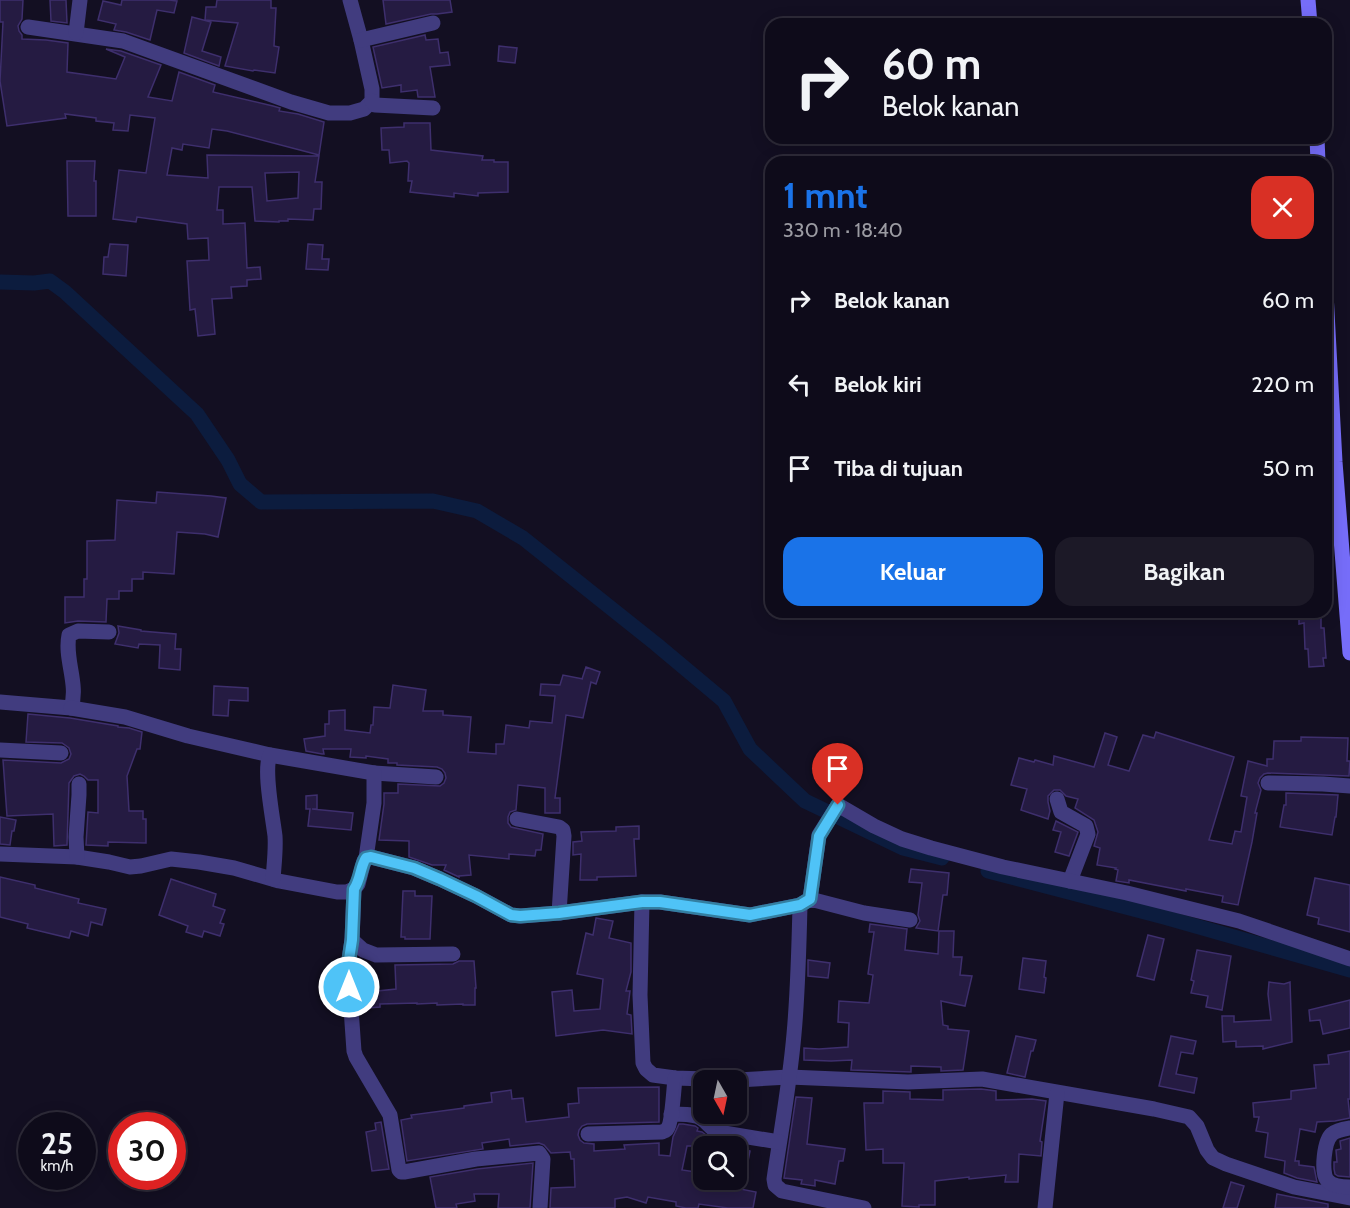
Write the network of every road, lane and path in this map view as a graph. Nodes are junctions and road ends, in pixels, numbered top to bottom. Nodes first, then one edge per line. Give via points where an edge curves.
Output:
1 (80, 0) edge
2 (350, 0) edge
3 (1308, 0) edge
4 (1310, 18) edge
5 (433, 23) dead end
6 (28, 27) dead end
7 (76, 33) junction
8 (361, 40) junction
9 (372, 100) junction
10 (433, 108) dead end
11 (1332, 406) edge
12 (109, 632) dead end
13 (1350, 653) edge
14 (0, 702) edge
15 (71, 708) junction
16 (0, 750) edge
17 (62, 753) dead end
18 (270, 755) junction
19 (374, 773) junction
20 (436, 777) dead end
21 (1268, 783) dead end
22 (79, 784) dead end
23 (1350, 786) edge
24 (1057, 799) dead end
25 (517, 819) dead end
26 (0, 854) edge
27 (77, 857) junction
28 (366, 858) junction
29 (273, 879) junction
30 (1070, 881) junction
31 (354, 889) junction
32 (642, 902) junction
33 (805, 902) junction
34 (559, 913) junction
35 (910, 920) dead end
36 (352, 940) junction
37 (453, 954) dead end
38 (1350, 959) edge
39 (789, 1077) junction
40 (675, 1078) junction
41 (1057, 1093) junction
42 (671, 1114) junction
43 (1350, 1128) edge
44 (588, 1134) dead end
45 (779, 1142) junction
46 (1350, 1187) edge
47 (1350, 1198) edge
48 (540, 1208) edge
49 (864, 1208) edge
50 (1045, 1208) edge

1 - 7 street
2 - 8 street
3 - 4 main road
5 - 8 street
6 - 7 street
7 - 9 street via 123,41 329,113 364,109
8 - 9 street
9 - 10 street via 375,105
11 - 13 main road
12 - 15 street via 78,631 69,635 74,693
14 - 15 street
15 - 18 street via 125,717
16 - 17 street
18 - 19 street
18 - 29 street via 267,762 275,855
19 - 20 street
19 - 28 street
21 - 23 street
22 - 27 street
24 - 30 street via 1061,812 1088,831
25 - 34 street via 563,830
26 - 27 street
27 - 29 street via 130,867 171,859 199,862
28 - 31 street
28 - 34 street via 423,872 511,915
29 - 31 street via 337,892
30 - 33 street via 902,839 838,805 819,836
30 - 38 street via 1239,921
31 - 36 street
32 - 33 street via 750,915
32 - 34 street
32 - 40 street via 643,1063 653,1075
33 - 35 street
33 - 39 street
36 - 37 street via 376,955
36 - 48 street via 348,966 354,1051 390,1115 400,1172 476,1159 539,1154 543,1159
39 - 40 street
39 - 41 street via 880,1082 982,1080
39 - 45 street
40 - 42 street
41 - 47 street via 1189,1117 1213,1158 1294,1187
41 - 50 street
42 - 44 street via 669,1127 662,1132
42 - 45 street via 696,1116 718,1132
43 - 46 street via 1333,1132 1329,1137 1325,1172 1333,1184
45 - 49 street via 774,1179 778,1188

